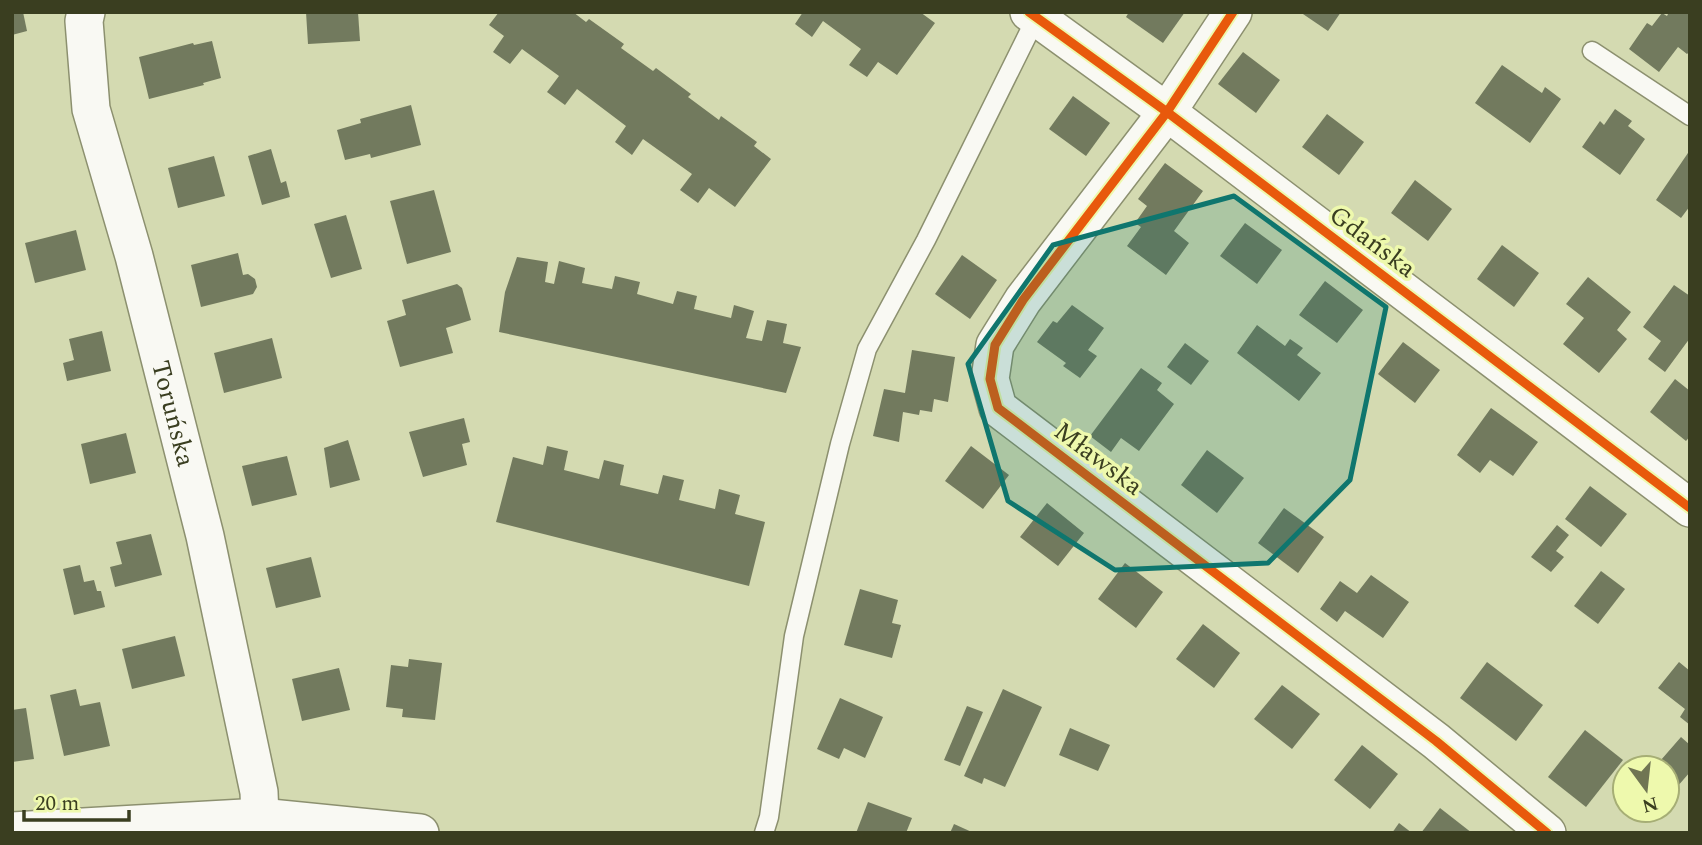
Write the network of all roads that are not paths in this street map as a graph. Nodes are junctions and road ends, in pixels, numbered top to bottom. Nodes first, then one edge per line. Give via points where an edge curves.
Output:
1 (86, 12) edge
2 (1233, 12) edge
3 (1032, 15) edge
4 (1592, 51) dead end
5 (1167, 112) junction
6 (1690, 116) edge
7 (1689, 505) edge
8 (260, 817) junction
9 (12, 831) edge
10 (420, 833) edge
11 (764, 833) edge
12 (1547, 833) edge

1 - 8 street, Toruńska via 91,109 134,256 205,536 259,792
2 - 5 street, Mławska
3 - 5 street, Gdańska
3 - 11 lane via 926,240 867,349 794,636
4 - 6 lane
5 - 7 street, Gdańska
5 - 12 street, Mławska via 1023,300 995,345 990,379 998,408 1425,733
8 - 9 street
8 - 10 street

